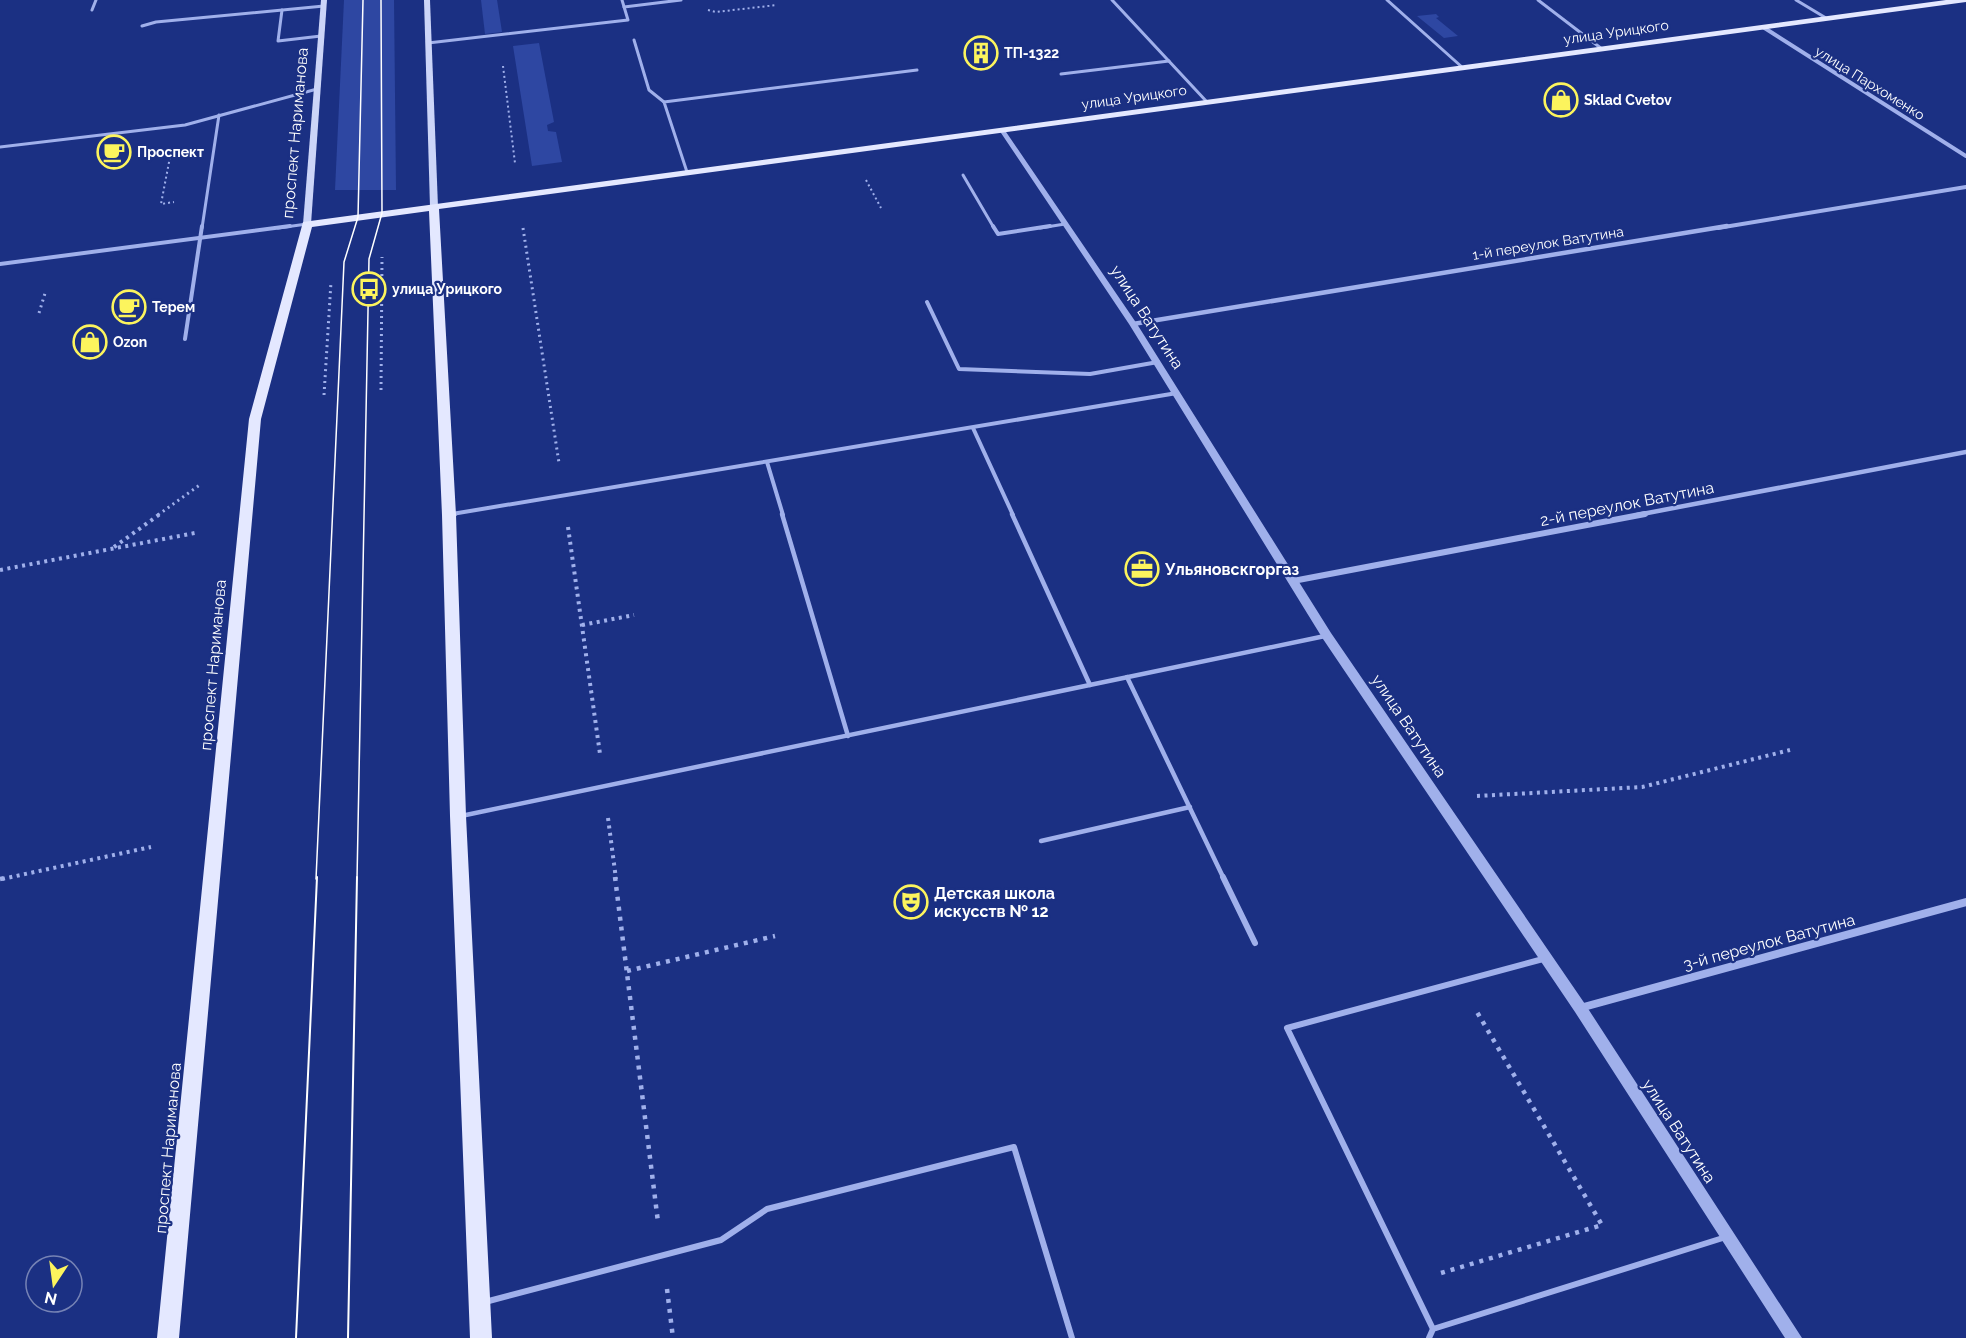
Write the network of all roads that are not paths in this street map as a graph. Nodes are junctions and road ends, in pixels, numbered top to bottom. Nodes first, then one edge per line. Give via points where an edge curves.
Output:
1 (96, 0) edge
2 (427, 0) edge
3 (622, 0) edge
4 (681, 0) edge
5 (1112, 0) edge
6 (1387, 0) edge
7 (1538, 0) edge
8 (1796, 0) edge
9 (1965, 0) edge
10 (324, 3) edge
11 (624, 7) junction
12 (92, 10) dead end
13 (282, 10) junction
14 (1826, 18) junction
15 (142, 26) dead end
16 (1763, 27) junction
17 (321, 36) junction
18 (634, 40) dead end
19 (428, 43) junction
20 (1602, 49) junction
21 (1169, 61) junction
22 (1463, 68) junction
23 (917, 70) dead end
24 (1060, 74) dead end
25 (317, 89) junction
26 (664, 102) junction
27 (1207, 102) junction
28 (219, 114) junction
29 (1002, 130) junction
30 (0, 147) edge
31 (1966, 156) edge
32 (687, 172) junction
33 (963, 175) dead end
34 (1966, 187) edge
35 (434, 207) junction
36 (307, 224) junction
37 (1065, 224) junction
38 (201, 237) junction
39 (0, 264) edge
40 (927, 302) dead end
41 (1133, 324) junction
42 (185, 339) dead end
43 (1158, 362) junction
44 (1177, 393) junction
45 (973, 428) junction
46 (1966, 452) edge
47 (767, 462) junction
48 (449, 515) junction
49 (1293, 581) junction
50 (1327, 636) junction
51 (1126, 677) junction
52 (1090, 685) junction
53 (848, 736) junction
54 (1190, 807) junction
55 (458, 816) junction
56 (1041, 842) dead end
57 (1966, 902) edge
58 (1255, 943) dead end
59 (1546, 958) junction
60 (1580, 1008) junction
61 (1728, 1236) junction
62 (480, 1304) junction
63 (1433, 1329) junction
64 (168, 1338) edge
65 (481, 1338) edge
66 (1072, 1338) edge
67 (1429, 1338) edge
68 (1794, 1338) edge

1 - 12 lane
2 - 19 main road
3 - 11 lane
4 - 11 lane
5 - 21 lane
6 - 22 lane
7 - 20 lane
8 - 14 lane
9 - 14 main road, улица Урицкого
10 - 13 lane
10 - 17 main road, проспект Нариманова
11 - 19 lane via 628,20
13 - 15 lane
13 - 17 lane via 278,41
14 - 16 main road, улица Урицкого
16 - 20 main road, улица Урицкого
16 - 31 street, улица Пархоменко
17 - 25 main road, проспект Нариманова
18 - 26 lane via 649,90
19 - 35 main road
20 - 22 main road, улица Урицкого
21 - 24 lane
21 - 27 lane
22 - 27 main road, улица Урицкого
23 - 26 lane
25 - 28 lane
25 - 36 main road, проспект Нариманова
26 - 32 lane
27 - 29 main road, улица Урицкого
28 - 30 lane via 184,125
28 - 38 lane
29 - 32 main road, улица Урицкого
29 - 37 street, улица Ватутина
32 - 35 main road, улица Урицкого
33 - 37 lane via 998,234
34 - 41 street, 1-й переулок Ватутина
35 - 36 main road, улица Урицкого
35 - 48 main road
36 - 38 lane
36 - 64 main road, проспект Нариманова via 255,419
37 - 41 street, улица Ватутина
38 - 39 lane
38 - 42 lane
40 - 43 lane via 959,369 1090,374
41 - 43 street, улица Ватутина
43 - 44 street, улица Ватутина
44 - 45 lane
44 - 49 street, улица Ватутина
45 - 47 lane
45 - 52 lane
46 - 49 street, 2-й переулок Ватутина
47 - 48 lane
47 - 53 lane
48 - 55 main road
49 - 50 street, улица Ватутина
50 - 51 lane
50 - 59 street, улица Ватутина
51 - 52 lane
51 - 54 lane
52 - 53 lane
53 - 55 lane
54 - 56 lane
54 - 58 lane
55 - 62 main road
57 - 60 street, 3-й переулок Ватутина
59 - 60 street, улица Ватутина
59 - 63 lane via 1287,1028
60 - 61 street, улица Ватутина
61 - 63 lane
61 - 68 street, улица Ватутина
62 - 65 main road
62 - 66 lane via 720,1240 767,1209 1014,1147
63 - 67 lane

